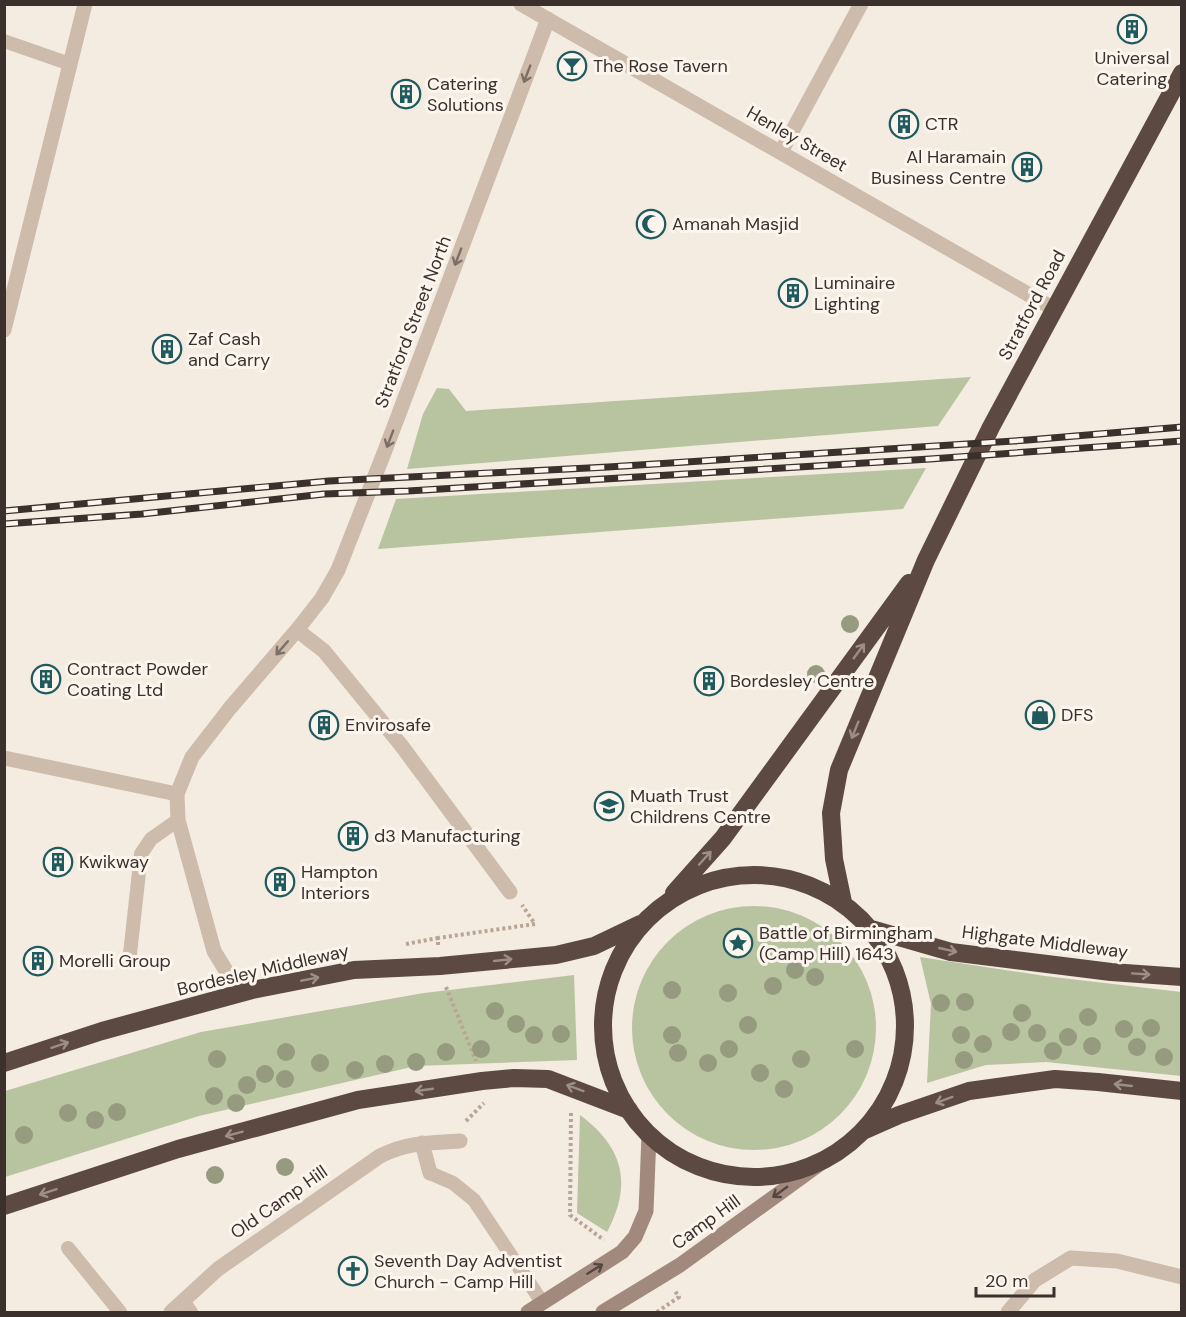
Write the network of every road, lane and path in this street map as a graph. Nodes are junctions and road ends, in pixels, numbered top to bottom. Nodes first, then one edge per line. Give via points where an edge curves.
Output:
1 (85, 4) edge
2 (861, 4) edge
3 (525, 6) edge
4 (548, 19) junction
5 (4, 41) edge
6 (70, 64) junction
7 (1182, 73) edge
8 (782, 152) junction
9 (1054, 309) junction
10 (4, 330) edge
11 (926, 560) junction
12 (297, 630) junction
13 (4, 758) edge
14 (177, 794) junction
15 (178, 820) junction
16 (510, 892) dead end
17 (666, 902) junction
18 (843, 902) junction
19 (535, 924) dead end
20 (640, 924) junction
21 (871, 929) junction
22 (129, 963) dead end
23 (440, 966) junction
24 (1182, 977) edge
25 (252, 990) junction
26 (4, 1063) edge
27 (482, 1081) junction
28 (1180, 1093) edge
29 (565, 1110) dead end
30 (629, 1110) junction
31 (863, 1131) junction
32 (649, 1135) junction
33 (460, 1141) joint
34 (422, 1143) junction
35 (828, 1158) junction
36 (430, 1173) joint
37 (4, 1206) edge
38 (570, 1215) dead end
39 (68, 1248) dead end
40 (1182, 1277) edge
41 (542, 1302) junction
42 (187, 1307) edge
43 (120, 1312) edge
44 (171, 1312) edge
45 (528, 1312) edge
46 (603, 1312) edge
47 (1008, 1312) edge

1 - 6 street
2 - 8 street
3 - 4 street, Henley Street
4 - 8 street, Henley Street
4 -> 12 street, Stratford Street North via 338,570
5 - 6 lane
6 - 10 street
7 - 9 highway, Stratford Road
8 - 9 street, Henley Street
9 - 11 highway, Stratford Road
17 -> 11 highway, Stratford Road via 723,838
11 -> 18 highway, Stratford Road via 839,770 831,813 834,859
12 -> 14 street, Stratford Street North via 192,756
12 - 16 street via 324,651 402,745
13 - 14 street
14 - 15 street, Stratford Street North
15 - 22 lane via 151,838 141,854
15 - 25 street, Stratford Street North via 214,951 228,974
17 - 18 highway via 708,880 754,873 800,881
17 - 20 highway
18 - 21 highway
19 - 23 path via 438,938
23 -> 20 highway, Bordesley Middleway via 556,955 594,946
20 - 30 highway via 618,958 605,996 603,1036 611,1075
21 -> 24 highway, Highgate Middleway via 951,952
21 - 31 highway via 894,966 905,1009 903,1053 889,1095
25 -> 23 highway, Bordesley Middleway via 354,970
23 - 27 path
26 -> 25 highway, Bordesley Middleway via 102,1031
30 -> 27 highway via 548,1079
27 - 33 path via 486,1100 457,1130
27 -> 37 highway via 358,1100 178,1149
28 -> 31 highway via 1055,1079 969,1091
29 - 38 path via 573,1114
30 - 32 highway
31 - 35 highway
32 - 35 highway via 695,1165 748,1177 803,1169
41 -> 32 main road via 621,1252 635,1237 646,1211
33 - 34 street, Old Camp Hill
34 - 36 street
34 - 42 street, Old Camp Hill via 380,1156 218,1269
35 -> 46 main road, Camp Hill via 680,1265
36 - 41 lane via 453,1183 474,1200
39 - 43 lane
40 - 47 street via 1118,1261 1071,1258 1035,1280
41 - 45 main road
42 - 44 street, Old Camp Hill

